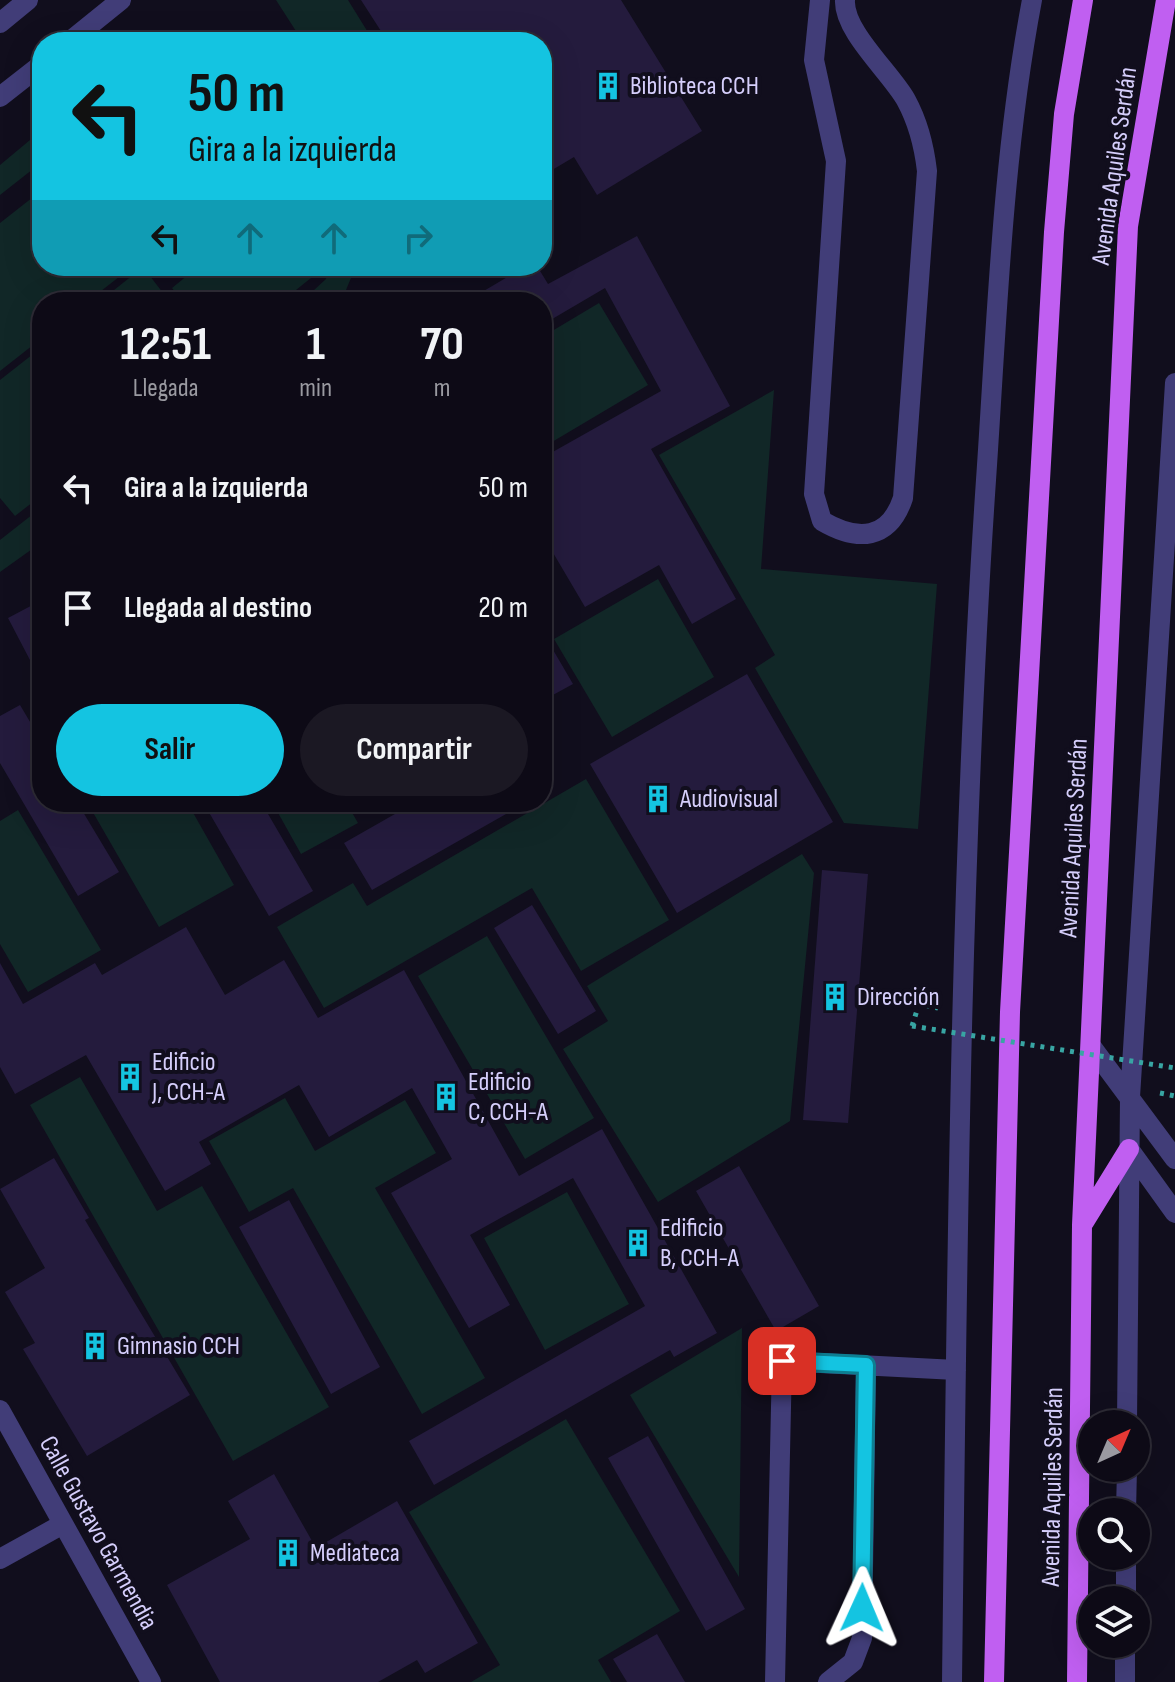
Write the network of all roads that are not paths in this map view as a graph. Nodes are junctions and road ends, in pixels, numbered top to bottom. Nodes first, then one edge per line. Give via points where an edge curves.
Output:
1 (28, 0) edge
2 (121, 0) edge
3 (820, 0) edge
4 (845, 0) edge
5 (1032, 0) edge
6 (1083, 0) edge
7 (1166, 0) edge
8 (0, 23) edge
9 (81, 32) edge
10 (32, 72) edge
11 (0, 97) edge
12 (1175, 383) edge
13 (1091, 1046) junction
14 (1130, 1097) junction
15 (1129, 1149) junction
16 (1175, 1159) edge
17 (1175, 1213) edge
18 (1082, 1225) junction
19 (866, 1365) junction
20 (956, 1370) junction
21 (0, 1410) edge
22 (1127, 1410) edge
23 (63, 1524) junction
24 (0, 1559) edge
25 (1125, 1658) edge
26 (151, 1682) edge
27 (775, 1682) edge
28 (828, 1682) edge
29 (952, 1682) edge
30 (994, 1682) edge
31 (1077, 1682) edge
32 (1125, 1682) edge

1 - 8 street
2 - 9 street
3 - 4 street via 814,60 836,161 814,494 822,521 861,534 878,532 896,519 903,498 927,171 924,146 905,97 849,21
5 - 20 street via 1005,209 977,612 961,1012
6 - 30 main road, Avenida Aquiles Serdán via 1064,114 1054,232 1011,997
7 - 13 main road, Avenida Aquiles Serdán via 1128,226
10 - 11 street
12 - 14 street
13 - 14 street
13 - 18 main road, Avenida Aquiles Serdán
14 - 15 street
14 - 16 street
15 - 17 street
15 - 18 main road
15 - 22 street
18 - 31 main road, Avenida Aquiles Serdán
19 - 20 street
19 - 27 street via 782,1361
19 - 28 street via 862,1638 853,1662
20 - 29 street
21 - 23 street, Calle Gustavo Garmendia
23 - 24 street
23 - 26 street, Calle Gustavo Garmendia
25 - 32 street

